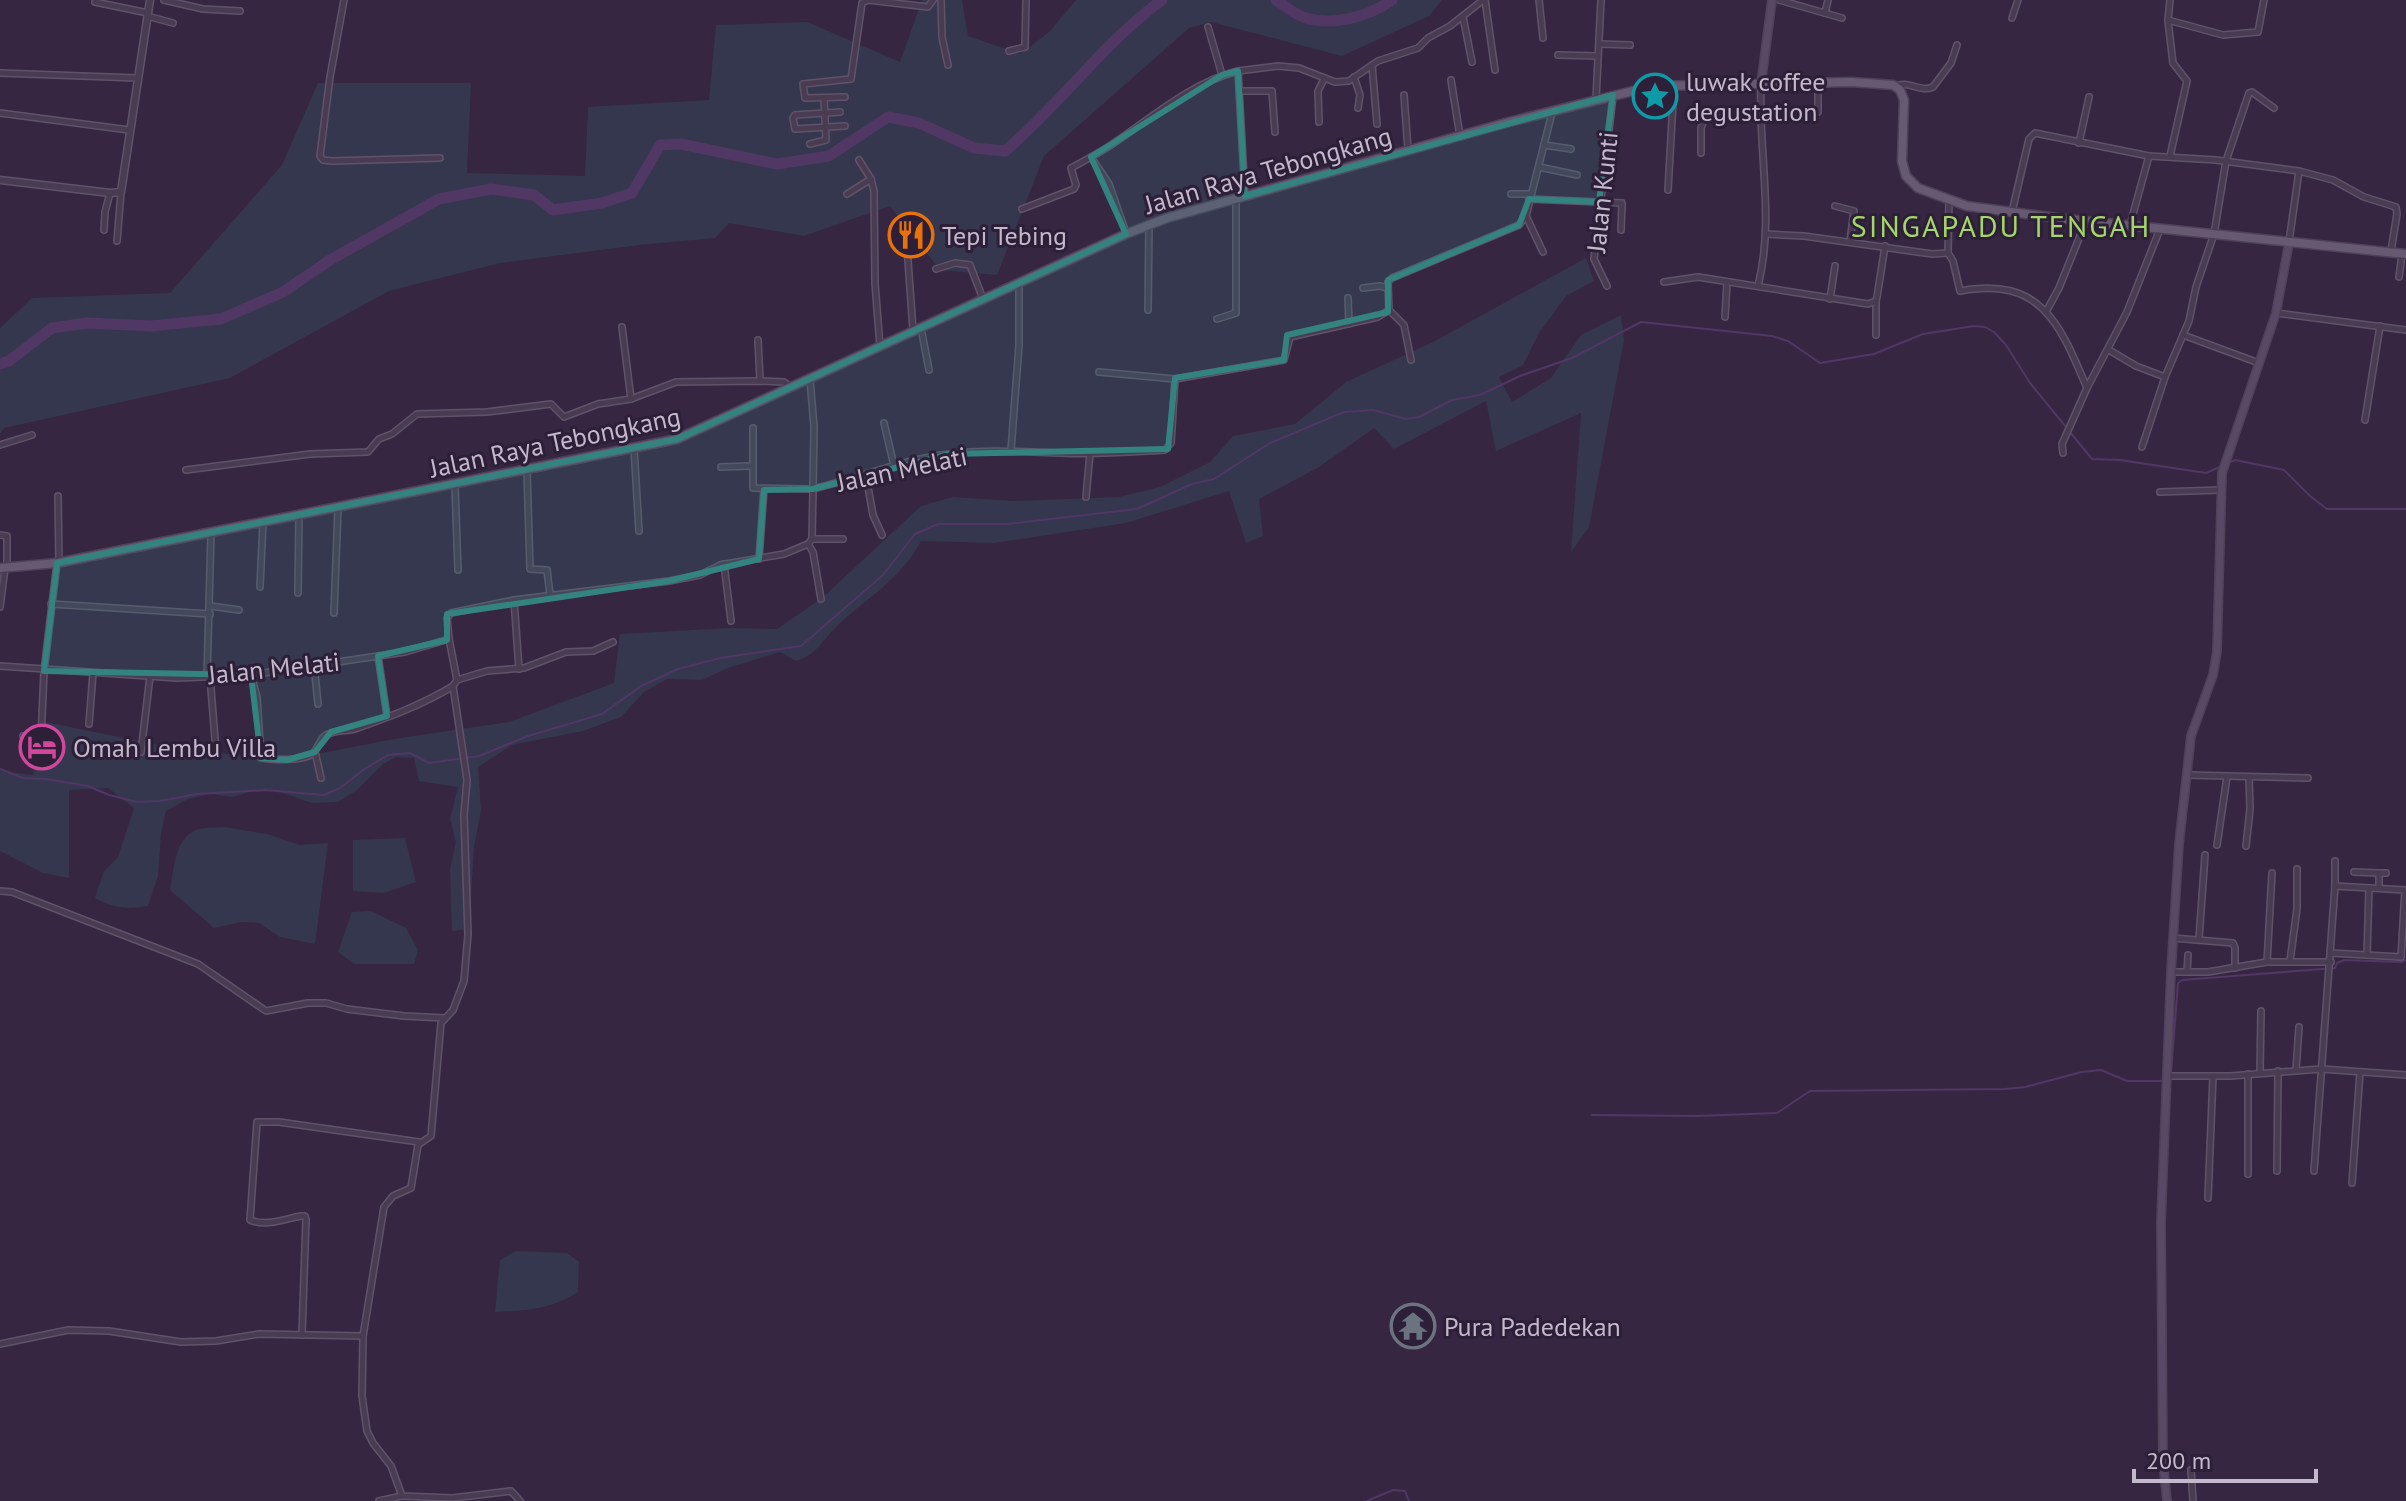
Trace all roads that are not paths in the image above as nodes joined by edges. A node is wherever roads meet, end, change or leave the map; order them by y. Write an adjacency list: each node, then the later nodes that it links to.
1 (150, 0): 19 (street)
2 (164, 0): 17 (street)
3 (344, 0): 79 (street)
4 (933, 0): 53 (street)
5 (941, 0): 34 (street)
6 (1026, 0): 30 (street)
7 (1484, 0): 20 (street); 36 (street)
8 (1539, 0): 26 (street)
9 (1601, 0): 27 (street)
10 (1772, 0): 46 (main road)
11 (1779, 0): 18 (street)
12 (1828, 0): 18 (street)
13 (2018, 0): 22 (street)
14 (2170, 0): 23 (street)
15 (2264, 0): 23 (street)
16 (95, 2): 19 (street)
17 (240, 11)
18 (1825, 13): 21 (street)
19 (148, 15): 24 (street); 41 (street)
20 (1463, 17): 33 (street); 35 (street)
21 (1842, 18)
22 (2012, 18)
23 (2168, 20): 77 (street)
24 (173, 23)
25 (1208, 27): 39 (street)
26 (1543, 38)
27 (1600, 44): 28 (street); 32 (street)
28 (1630, 45)
29 (1957, 45): 47 (street)
30 (1009, 51)
31 (1558, 55): 32 (street)
32 (1598, 56): 54 (street)
33 (1472, 62)
34 (948, 65)
35 (1372, 65): 40 (street); 64 (street)
36 (1495, 70)
37 (1238, 71): 39 (street); 42 (street); 48 (street)
38 (0, 73): 41 (street)
39 (1222, 75): 78 (street)
40 (1354, 77): 42 (street); 55 (street)
41 (137, 78): 67 (street)
42 (1324, 79): 63 (street)
43 (1451, 80): 69 (street)
44 (1818, 83): 46 (main road, Jalan Raya Tebongkang); 47 (main road, Jalan Raya Tebongkang); 60 (street)
45 (1674, 84): 46 (main road, Jalan Raya Tebongkang); 50 (main road, Jalan Raya Tebongkang); 87 (street)
46 (1761, 84): 62 (street)
47 (1896, 86): 94 (main road)
48 (1240, 91): 68 (street); 92 (street)
49 (1404, 95): 74 (street)
50 (1613, 95): 54 (main road, Jalan Raya Tebongkang); 95 (street, Jalan Kunti)
51 (845, 97): 53 (street)
52 (2089, 97): 70 (street)
53 (824, 98): 58 (street)
54 (1596, 99): 57 (main road, Jalan Raya Tebongkang)
55 (1358, 108)
56 (2274, 108): 81 (street)
57 (1552, 111): 69 (main road, Jalan Raya Tebongkang); 72 (street)
58 (824, 112): 59 (street); 66 (street); 66 (street)
59 (840, 112)
60 (1818, 112)
61 (0, 113): 67 (street)
62 (1760, 116): 75 (street); 108 (street)
63 (1319, 122)
64 (1377, 124)
65 (845, 126): 66 (street)
66 (825, 127): 71 (street)
67 (129, 130): 88 (street)
68 (1275, 132)
69 (1460, 136): 74 (main road, Jalan Raya Tebongkang)
70 (2079, 143): 76 (street); 98 (street)
71 (810, 144)
72 (1544, 145): 73 (street); 82 (street)
73 (1571, 149)
74 (1408, 150): 92 (main road, Jalan Raya Tebongkang)
75 (1701, 153)
76 (2149, 156): 77 (street); 103 (street)
77 (2170, 156): 81 (street)
78 (1091, 157): 97 (street); 107 (street)
79 (440, 158)
80 (859, 160): 85 (street)
81 (2226, 161): 83 (street); 109 (street)
82 (1539, 167): 84 (street); 93 (street)
83 (2299, 171): 112 (street); 115 (street)
84 (1577, 175)
85 (871, 179): 90 (street); 146 (street)
86 (0, 180): 89 (street)
87 (1668, 190)
88 (121, 192): 89 (street); 110 (street)
89 (110, 193): 105 (street)
90 (847, 194)
91 (1511, 194): 93 (street)
92 (1240, 197): 102 (main road, Jalan Raya Tebongkang); 137 (street)
93 (1530, 197): 95 (street); 100 (street)
94 (1949, 200): 98 (main road); 116 (street)
95 (1599, 202): 106 (street); 124 (street, Jalan Kunti)
96 (1835, 206): 111 (street)
97 (1022, 209)
98 (2012, 212): 101 (main road)
99 (905, 219): 141 (street)
100 (1524, 219): 114 (street); 127 (street)
101 (2086, 221): 103 (main road); 134 (street)
102 (1149, 225): 107 (main road, Jalan Raya Tebongkang); 132 (street)
103 (2130, 225): 104 (main road)
104 (2160, 229): 109 (main road); 147 (street)
105 (104, 230)
106 (1621, 230)
107 (1126, 234): 123 (main road, Jalan Raya Tebongkang)
108 (1766, 234): 111 (street); 125 (street)
109 (2214, 234): 112 (main road); 144 (street)
110 (117, 241)
111 (1850, 241): 113 (street)
112 (2289, 243): 115 (main road); 135 (main road)
113 (1885, 246): 116 (street); 131 (street)
114 (1543, 252)
115 (2391, 252): 117 (main road)
116 (1948, 253): 134 (street)
117 (2404, 254): 120 (street)
118 (1835, 266): 130 (street)
119 (936, 269): 129 (street)
120 (2399, 277)
121 (1664, 282): 122 (street)
122 (1727, 282): 125 (street); 136 (street)
123 (1019, 283): 129 (main road, Jalan Raya Tebongkang); 166 (street)
124 (1607, 286)
125 (1758, 286): 130 (street)
126 (1363, 288): 127 (street)
127 (1388, 289): 133 (street)
128 (1348, 298): 138 (street)
129 (983, 299): 141 (main road, Jalan Raya Tebongkang)
130 (1830, 299): 131 (street)
131 (1876, 301): 143 (street)
132 (1148, 310)
133 (1389, 310): 138 (street); 148 (street)
134 (2047, 310): 157 (street)
135 (2276, 313): 139 (street); 149 (main road)
136 (1725, 317)
137 (1217, 319)
138 (1349, 324): 154 (street)
139 (2380, 326): 142 (street); 159 (street)
140 (622, 327): 158 (street)
141 (917, 330): 146 (main road, Jalan Raya Tebongkang); 150 (street)
142 (2406, 330)
143 (1876, 335)
144 (2183, 335): 149 (street); 152 (street)
145 (758, 340): 155 (street)
146 (880, 347): 153 (main road, Jalan Raya Tebongkang)
147 (2109, 350): 152 (street); 157 (street)
148 (1411, 360)
149 (2260, 364): 178 (main road)
150 (929, 370)
151 (1099, 372): 154 (street)
152 (2165, 377): 164 (street)
153 (810, 379): 156 (main road, Jalan Raya Tebongkang); 177 (street)
154 (1175, 379): 167 (street, Jalan Melati)
155 (760, 381): 156 (street); 158 (street)
156 (792, 388): 165 (main road, Jalan Raya Tebongkang)
157 (2087, 388): 168 (street)
158 (631, 399): 172 (street)
159 (2365, 420)
160 (884, 423): 170 (street)
161 (753, 428): 169 (street)
162 (32, 435): 163 (street)
163 (0, 445)
164 (2142, 447)
165 (634, 448): 173 (main road, Jalan Raya Tebongkang); 185 (street)
166 (1011, 450): 167 (street, Jalan Melati); 170 (street, Jalan Melati)
167 (1090, 453): 181 (street)
168 (2063, 453)
169 (751, 466): 171 (street); 176 (street)
170 (894, 466): 174 (street, Jalan Melati)
171 (721, 467)
172 (186, 470)
173 (527, 471): 175 (main road, Jalan Raya Tebongkang); 198 (street)
174 (866, 476): 177 (street, Jalan Melati); 188 (street)
175 (455, 486): 182 (main road, Jalan Raya Tebongkang); 195 (street)
176 (764, 489): 177 (street); 191 (street)
177 (813, 489): 190 (street, Jalan Melati)
178 (2220, 490): 179 (street); 230 (main road)
179 (2160, 492)
180 (58, 496): 192 (street)
181 (1086, 497)
182 (338, 508): 183 (main road, Jalan Raya Tebongkang); 205 (street)
183 (299, 515): 184 (main road, Jalan Raya Tebongkang); 197 (street)
184 (263, 523): 186 (main road, Jalan Raya Tebongkang); 196 (street)
185 (639, 531)
186 (211, 534): 192 (main road, Jalan Raya Tebongkang); 202 (street)
187 (0, 535): 194 (street)
188 (882, 535)
189 (843, 539): 190 (street)
190 (810, 542): 191 (street); 199 (street, Jalan Melati)
191 (759, 559): 193 (street)
192 (58, 563): 194 (main road, Jalan Raya Tebongkang); 201 (street)
193 (724, 564): 198 (street); 207 (street)
194 (4, 568): 203 (street)
195 (458, 570)
196 (260, 587)
197 (298, 593)
198 (550, 595): 200 (street)
199 (821, 599)
200 (514, 600): 208 (street); 213 (street)
201 (51, 604): 206 (street); 214 (street)
202 (211, 606): 204 (street); 206 (street)
203 (0, 607)
204 (239, 610)
205 (334, 613)
206 (210, 614): 218 (street)
207 (731, 621)
208 (449, 639): 210 (street, Jalan Melati); 219 (street)
209 (613, 642): 213 (street)
210 (378, 656): 211 (street, Jalan Melati); 222 (street)
211 (314, 664): 216 (street, Jalan Melati); 221 (street)
212 (0, 666): 214 (street, Jalan Melati)
213 (519, 669): 219 (street)
214 (44, 671): 215 (street, Jalan Melati); 225 (street)
215 (93, 673): 217 (street, Jalan Melati); 223 (street)
216 (251, 675): 218 (street, Jalan Melati); 229 (street)
217 (150, 676): 218 (street, Jalan Melati); 228 (street)
218 (208, 677): 227 (street)
219 (457, 680): 220 (street)
220 (453, 686): 222 (street); 258 (street)
221 (318, 704)
222 (387, 716): 229 (street)
223 (89, 724)
224 (23, 736): 225 (street)
225 (41, 739): 226 (street)
226 (61, 751)
227 (216, 751)
228 (141, 752)
229 (315, 752): 232 (street)
230 (2187, 775): 231 (street); 246 (main road)
231 (2227, 777): 233 (street); 235 (street)
232 (321, 778)
233 (2249, 778): 234 (street); 236 (street)
234 (2308, 778)
235 (2217, 845)
236 (2246, 846)
237 (2205, 855): 247 (street)
238 (2335, 861): 242 (street)
239 (2297, 869): 251 (street)
240 (2354, 872): 244 (street)
241 (2272, 873): 252 (street)
242 (2335, 886): 243 (street); 248 (street)
243 (2369, 888): 244 (street); 250 (street)
244 (2379, 888): 250 (street)
245 (0, 891): 258 (street)
246 (2173, 938): 247 (street); 255 (main road)
247 (2199, 939): 254 (street)
248 (2331, 953): 250 (street); 253 (street)
249 (2188, 955): 256 (street)
250 (2367, 955)
251 (2290, 961): 252 (street); 253 (street)
252 (2267, 962): 254 (street)
253 (2331, 962): 260 (street)
254 (2235, 968): 256 (street)
255 (2171, 972): 256 (street); 267 (main road)
256 (2187, 972)
257 (2261, 1011): 264 (street)
258 (446, 1018): 269 (street)
259 (2299, 1027): 261 (street)
260 (2321, 1069): 261 (street); 263 (street); 271 (street)
261 (2296, 1070): 262 (street)
262 (2278, 1071): 264 (street); 270 (street)
263 (2360, 1072): 266 (street); 273 (street)
264 (2260, 1073): 265 (street)
265 (2248, 1074): 268 (street); 272 (street)
266 (2406, 1075)
267 (2166, 1076): 268 (street); 282 (main road)
268 (2213, 1076): 274 (street)
269 (419, 1142): 275 (street); 276 (street)
270 (2277, 1171)
271 (2314, 1171)
272 (2248, 1174)
273 (2352, 1183)
274 (2208, 1198)
275 (302, 1335): 276 (street); 277 (street)
276 (363, 1336): 279 (street)
277 (0, 1344)
278 (2191, 1470): 283 (street)
279 (402, 1496): 280 (street); 281 (street)
280 (379, 1501)
281 (520, 1501)
282 (2167, 1501)
283 (2193, 1501)

